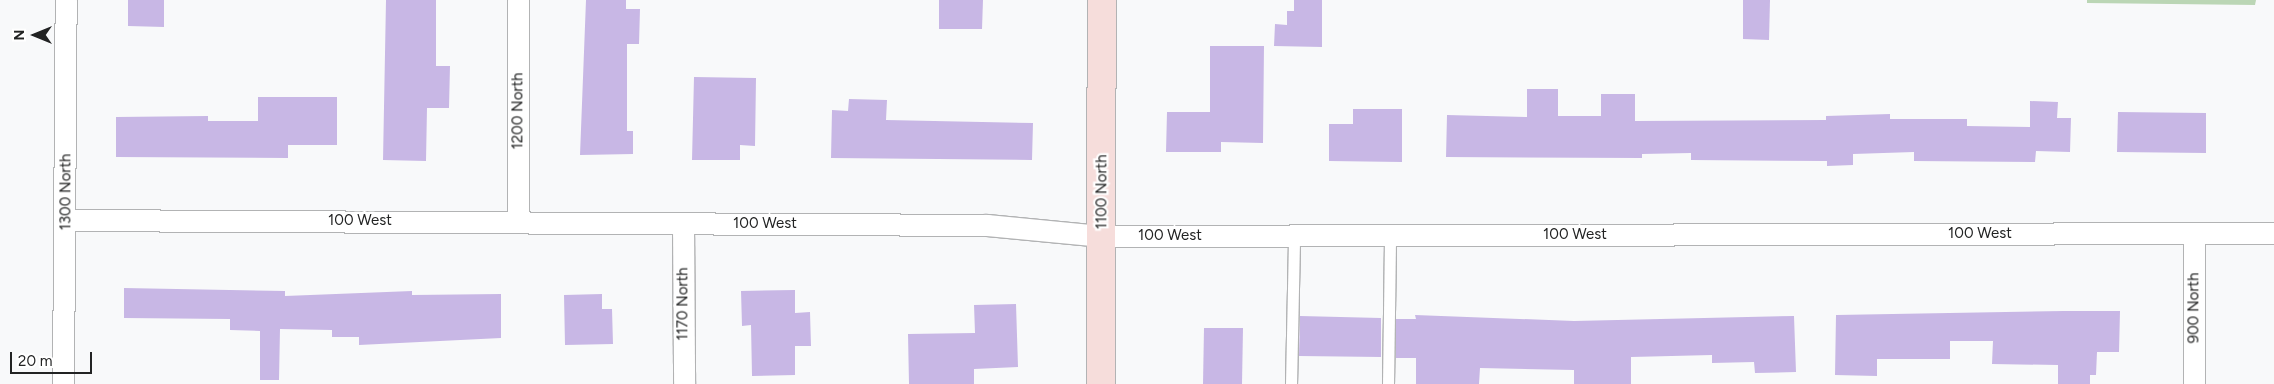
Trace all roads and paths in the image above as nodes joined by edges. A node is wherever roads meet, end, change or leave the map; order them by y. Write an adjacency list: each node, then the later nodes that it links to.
1 (66, 0): 4 (street, 1300 North)
2 (518, 0): 5 (street, 1200 North)
3 (1102, 0): 10 (main road, 1100 North)
4 (66, 220): 5 (street, 100 West); 12 (street, 1300 North)
5 (518, 222): 6 (street, 100 West)
6 (683, 223): 10 (street, 100 West); 13 (street, 1170 North)
7 (2194, 233): 8 (street, 100 West); 9 (street, 100 West); 17 (street, 900 North)
8 (2274, 233)
9 (1390, 235): 11 (street, 100 West); 16 (lane)
10 (1102, 236): 11 (street, 100 West); 14 (main road, 1100 North)
11 (1294, 236): 15 (lane)
12 (63, 384)
13 (684, 384)
14 (1101, 384)
15 (1291, 384)
16 (1388, 384)
17 (2194, 384)

